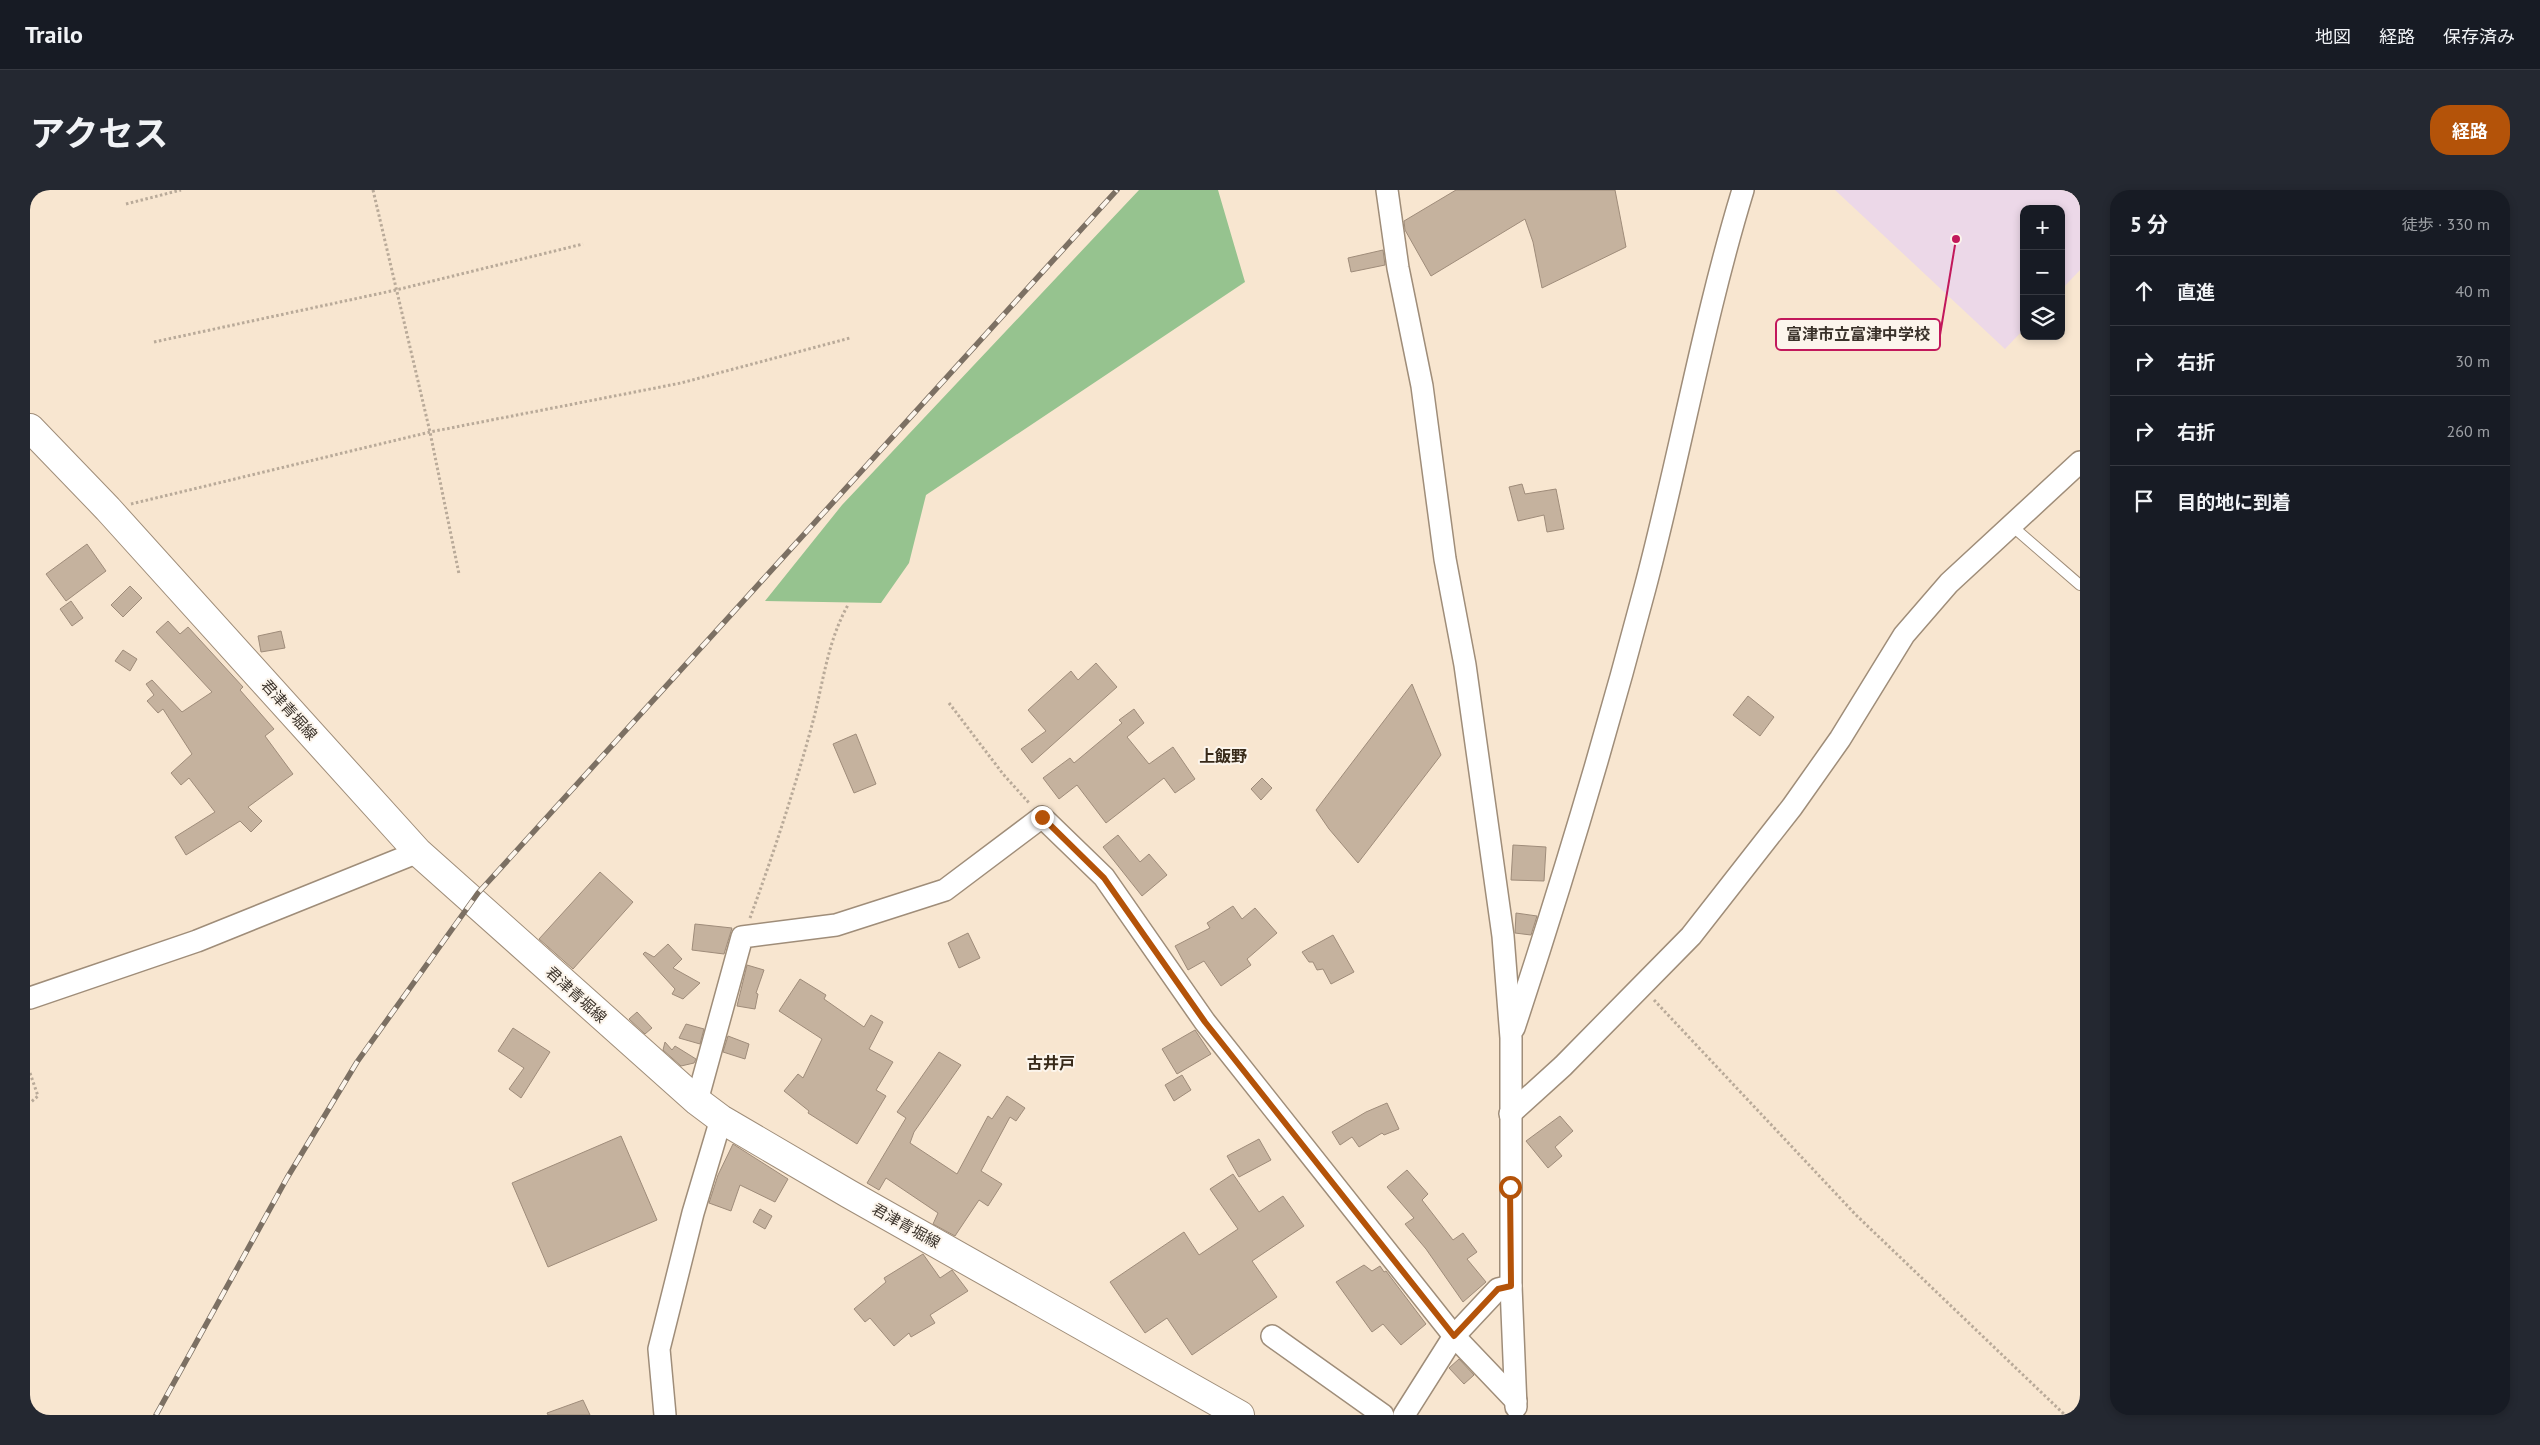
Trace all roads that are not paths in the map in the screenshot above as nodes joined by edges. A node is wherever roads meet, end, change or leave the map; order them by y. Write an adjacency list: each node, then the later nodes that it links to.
1 (1387, 190): 9 (street)
2 (1743, 190): 9 (street)
3 (30, 428): 7 (main road, 君津青堀線)
4 (2080, 462): 5 (street)
5 (2012, 526): 6 (lane); 11 (street)
6 (2080, 585)
7 (418, 852): 8 (street); 10 (main road, 君津青堀線)
8 (30, 998)
9 (1511, 1038): 11 (street)
10 (697, 1101): 12 (main road, 君津青堀線); 15 (street)
11 (1510, 1114): 13 (street)
12 (721, 1119): 17 (street); 18 (main road, 君津青堀線)
13 (1511, 1286): 15 (street); 16 (street)
14 (1272, 1336): 19 (street)
15 (1454, 1336): 16 (street); 20 (street)
16 (1516, 1408)
17 (664, 1415)
18 (1240, 1415)
19 (1383, 1415)
20 (1404, 1415)

